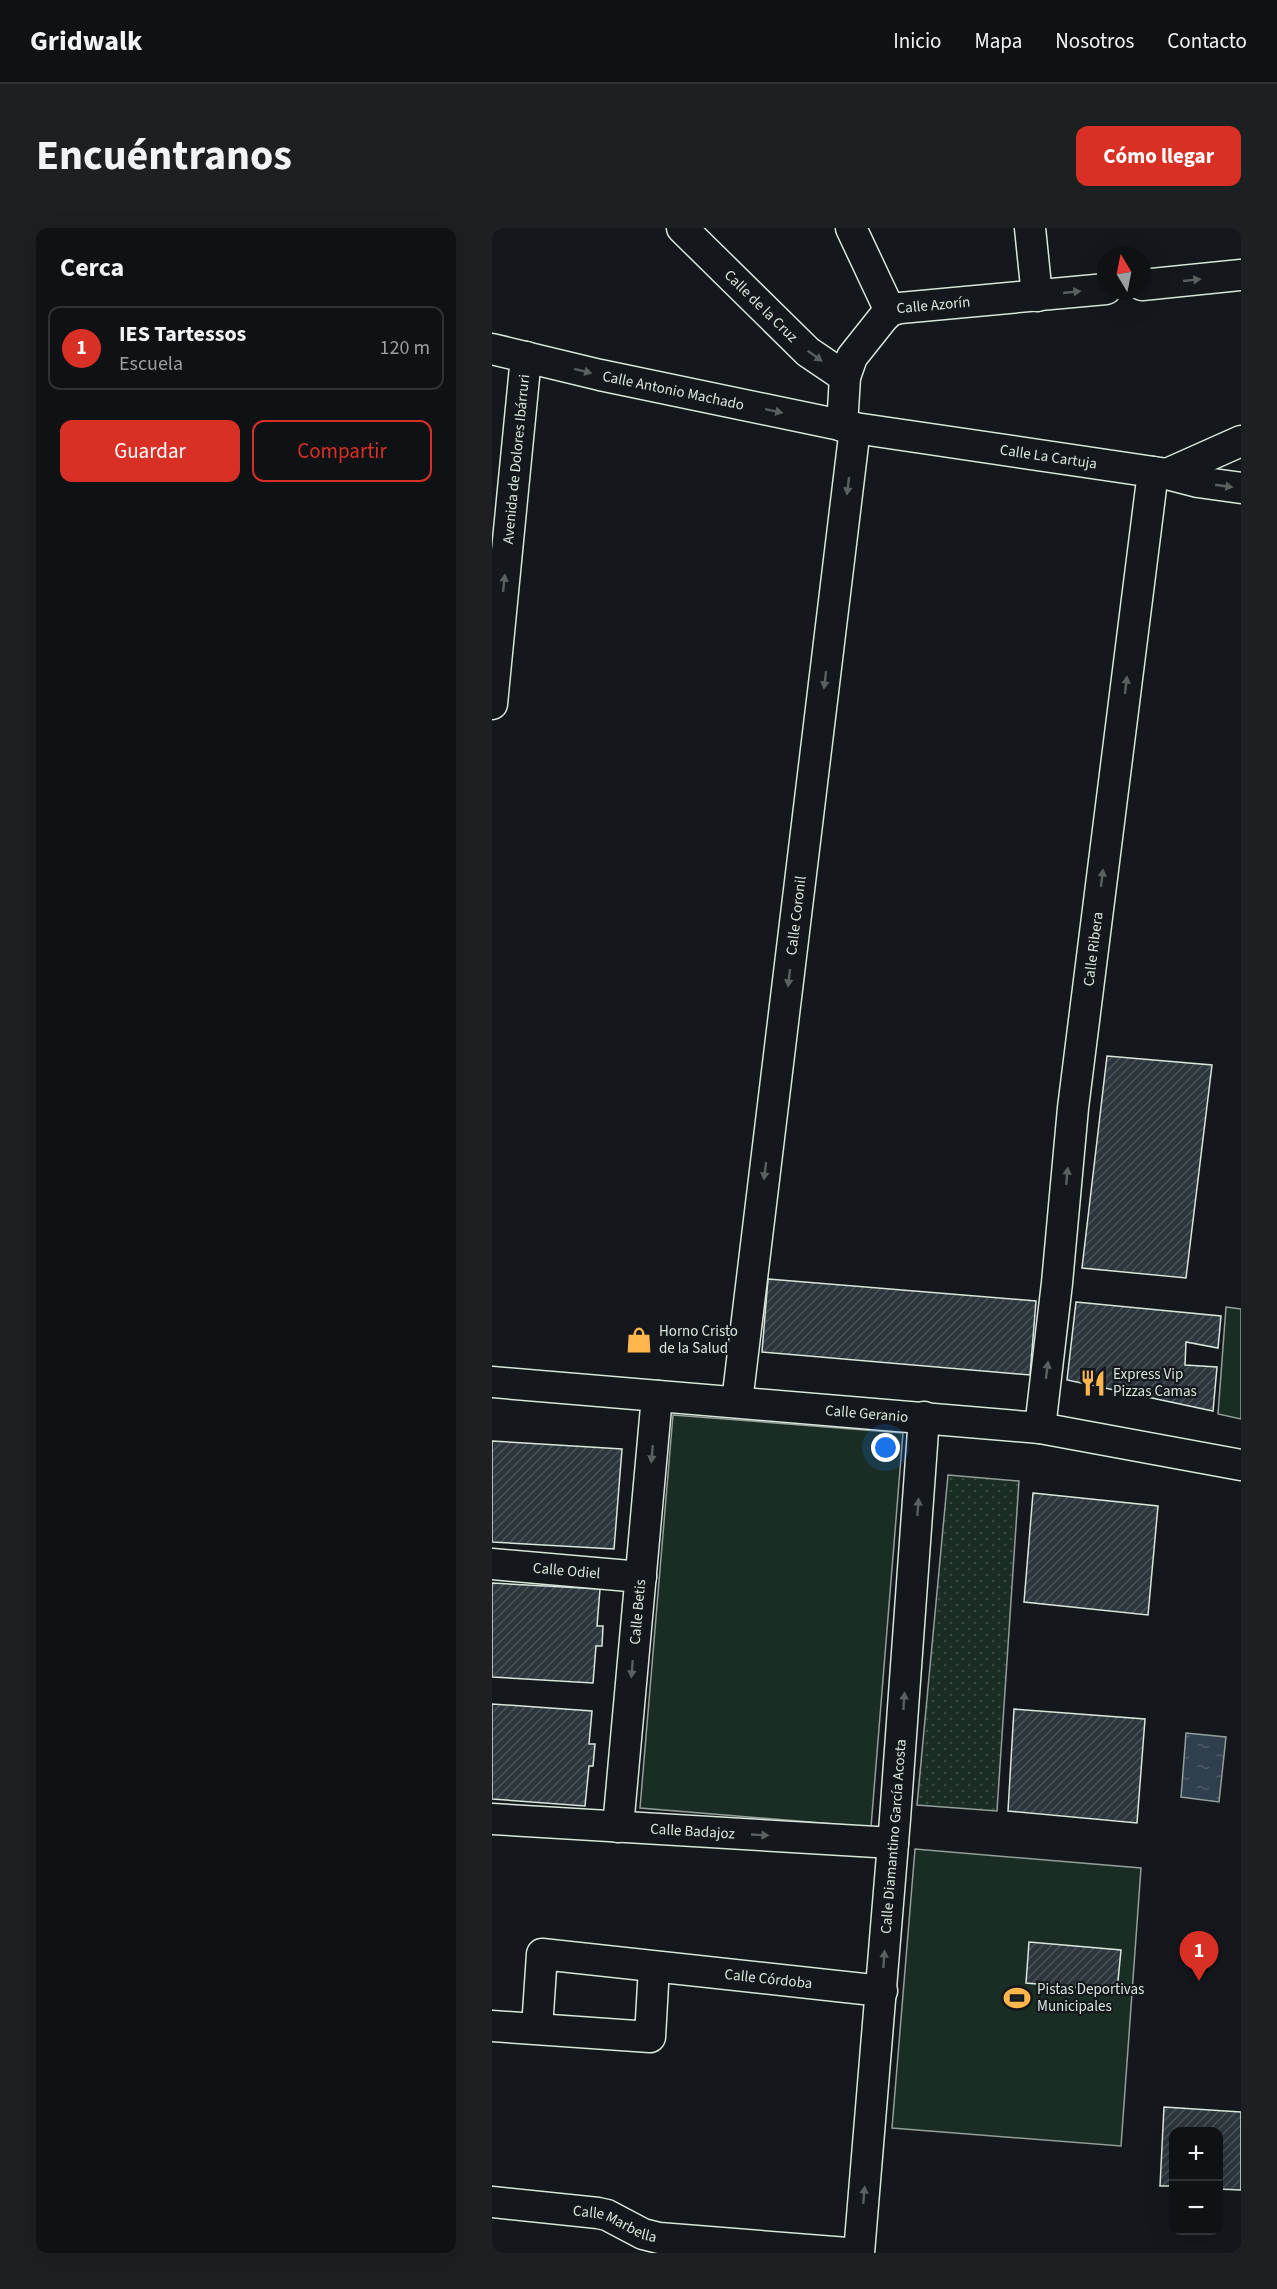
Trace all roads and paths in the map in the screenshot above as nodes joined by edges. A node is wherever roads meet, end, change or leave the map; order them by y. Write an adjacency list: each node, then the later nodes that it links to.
1 (682, 228): 11 (street, Calle de la Cruz, one-way to 11)
2 (851, 228): 8 (street)
3 (1030, 228): 7 (street)
4 (1241, 275): 5 (street, one-way to 4)
5 (1151, 284)
6 (1097, 290): 7 (street, Calle Azorín, one-way to 6)
7 (1038, 296): 8 (street, Calle Azorín)
8 (890, 311): 11 (street, Calle Azorín)
9 (492, 349): 10 (street, Calle Antonio Machado)
10 (526, 357): 12 (street, Calle Antonio Machado, one-way to 12); 16 (street, Avenida de Dolores Ibárruri, one-way to 10)
11 (845, 377): 12 (street, Calle Azorín)
12 (848, 427): 14 (street, Calle La Cartuja); 19 (street, Calle Coronil, one-way to 19)
13 (1241, 441): 14 (street)
14 (1160, 473): 15 (street, Calle La Cartuja, one-way to 15); 21 (street, Calle Ribera, one-way to 14)
15 (1241, 488)
16 (492, 704)
17 (492, 1382): 18 (street, Calle Geranio)
18 (657, 1396): 19 (street, Calle Geranio); 24 (street, Calle Betis, one-way to 24)
19 (737, 1402): 20 (street, Calle Geranio)
20 (924, 1417): 21 (street, Calle Geranio); 27 (street, Calle Diamantino García Acosta, one-way to 20)
21 (1040, 1428): 22 (street, Calle Geranio)
22 (1241, 1465)
23 (492, 1564): 24 (street, Calle Odiel)
24 (640, 1577): 26 (street, Calle Betis, one-way to 26)
25 (492, 1819): 26 (street, Calle Badajoz)
26 (618, 1827): 27 (street, Calle Badajoz, one-way to 27)
27 (892, 1843): 29 (street, Calle Diamantino García Acosta, one-way to 27)
28 (654, 1966): 29 (street, Calle Córdoba); 31 (street); 31 (street, Calle Córdoba)
29 (882, 1990): 34 (street, Calle Diamantino García Acosta, one-way to 29)
30 (492, 2026): 31 (street)
31 (537, 2028)
32 (492, 2202): 33 (street, Calle Marbella)
33 (847, 2253)
34 (859, 2253)

